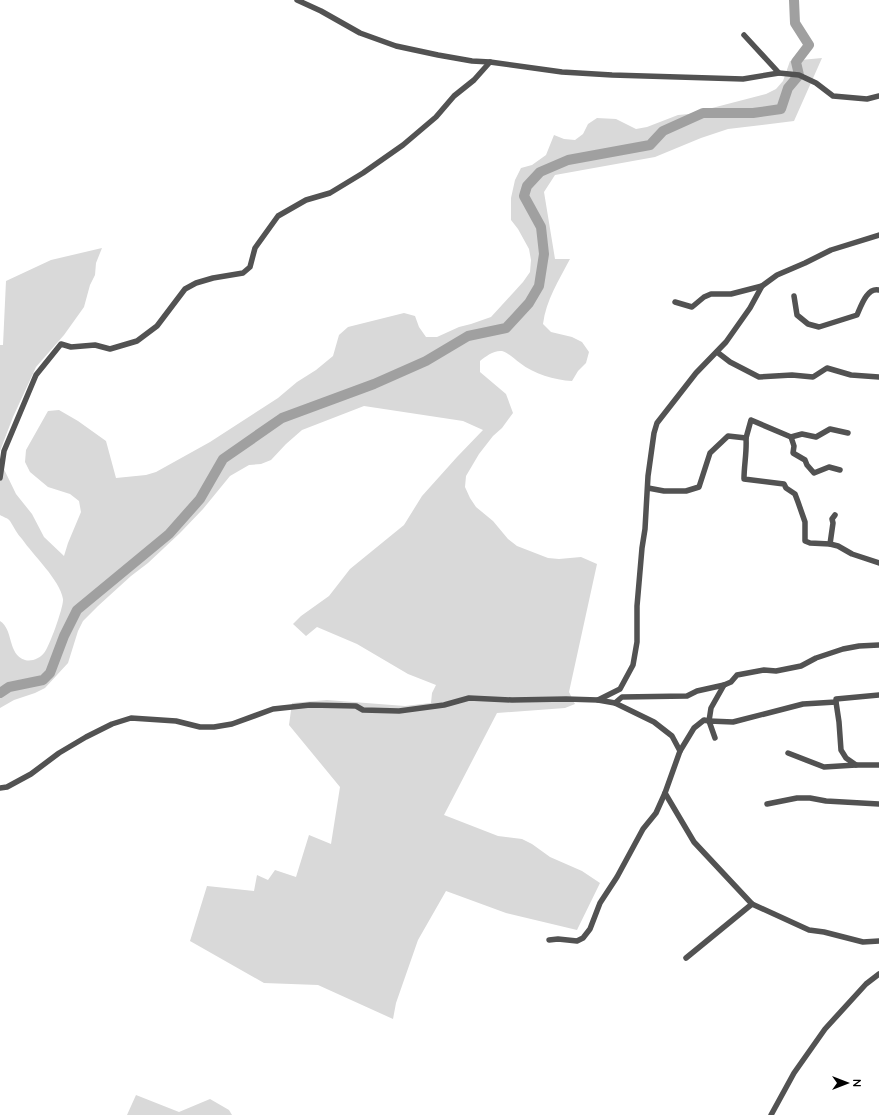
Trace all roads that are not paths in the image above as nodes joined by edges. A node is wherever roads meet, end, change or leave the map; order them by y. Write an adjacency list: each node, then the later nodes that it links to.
1 (297, 0): 3 (street)
2 (744, 35): 4 (street)
3 (490, 62): 4 (street); 17 (street)
4 (779, 73): 5 (street)
5 (879, 96)
6 (879, 235): 7 (street)
7 (762, 286): 10 (street); 11 (street)
8 (879, 290): 9 (street)
9 (794, 296)
10 (675, 302)
11 (717, 352): 12 (street); 18 (street)
12 (879, 377)
13 (848, 433): 14 (street)
14 (791, 437): 15 (street); 16 (street)
15 (746, 438): 18 (street); 20 (street)
16 (840, 470)
17 (0, 478)
18 (648, 488): 25 (street)
19 (835, 515): 20 (street)
20 (830, 544): 21 (street)
21 (879, 563)
22 (879, 645): 23 (street)
23 (724, 685): 27 (street); 28 (street)
24 (879, 695): 26 (street)
25 (598, 700): 27 (street); 34 (street)
26 (836, 702): 28 (street); 32 (street)
27 (615, 703): 30 (street)
28 (709, 721): 29 (street); 30 (street)
29 (715, 738)
30 (680, 751): 35 (street)
31 (788, 753): 32 (street)
32 (856, 765): 33 (street)
33 (879, 765)
34 (0, 788)
35 (665, 793): 38 (street); 39 (street)
36 (767, 804): 37 (street)
37 (879, 804)
38 (752, 904): 40 (street); 41 (street)
39 (549, 940)
40 (879, 941)
41 (686, 958)
42 (879, 974): 43 (street)
43 (771, 1115)

